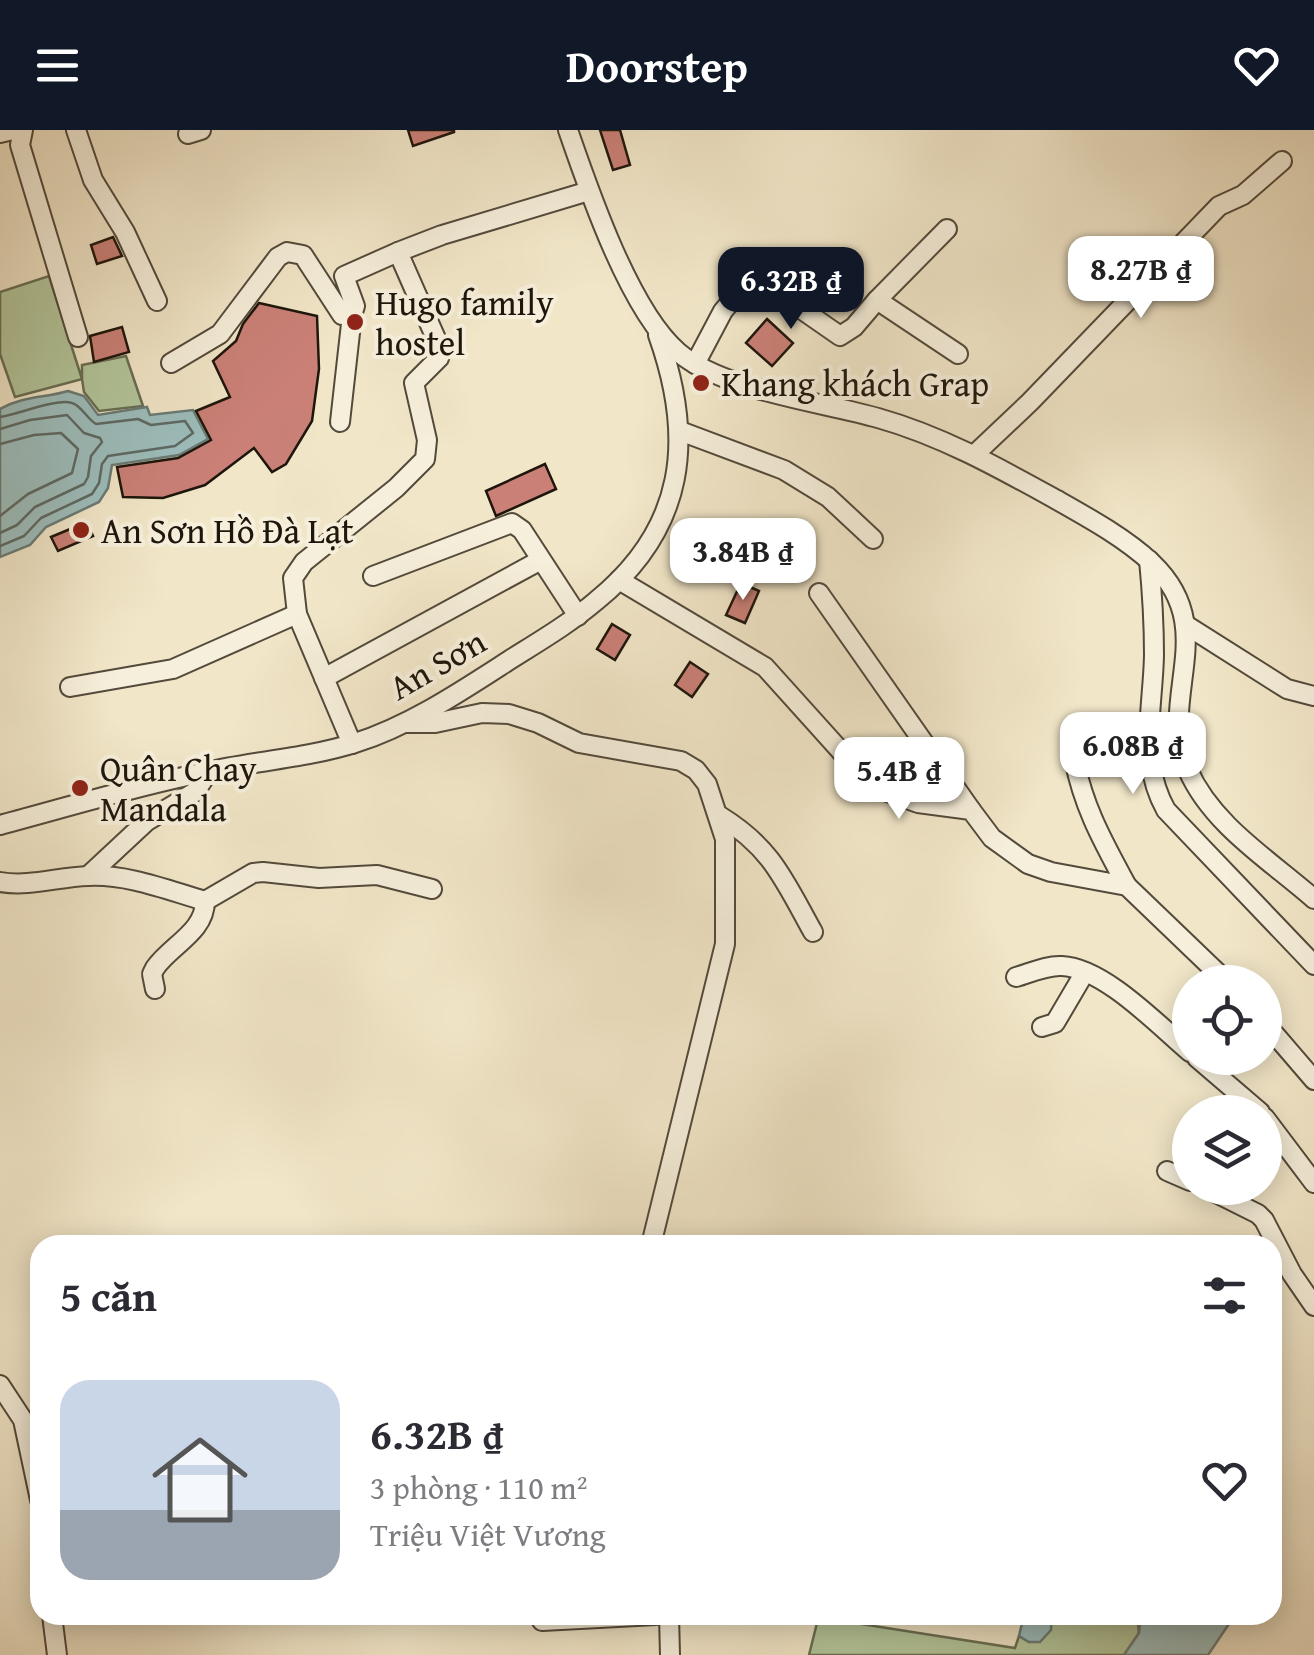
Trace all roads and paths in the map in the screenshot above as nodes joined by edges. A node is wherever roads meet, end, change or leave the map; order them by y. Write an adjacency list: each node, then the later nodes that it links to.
1 (12, 130): 5 (street)
2 (23, 130): 14 (street)
3 (76, 130): 10 (street)
4 (568, 130): 7 (street)
5 (0, 133)
6 (1282, 161): 20 (street)
7 (589, 192): 9 (street); 13 (street)
8 (947, 229): 11 (street)
9 (398, 252): 12 (street); 27 (street)
10 (157, 300)
11 (876, 300): 15 (street); 17 (street)
12 (352, 315): 16 (street); 18 (street)
13 (654, 325): 17 (street); 19 (street, An Sơn)
14 (78, 337)
15 (958, 354)
16 (171, 363)
17 (695, 364): 20 (street)
18 (340, 422)
19 (680, 431): 21 (street); 25 (street, An Sơn)
20 (974, 455): 22 (street)
21 (873, 539)
22 (1148, 560): 29 (street); 50 (street)
23 (540, 561): 24 (street); 28 (street); 30 (street)
24 (373, 576)
25 (619, 580): 28 (street, An Sơn); 39 (street)
26 (819, 593): 39 (street)
27 (297, 614): 30 (street); 31 (street)
28 (578, 616): 35 (street, An Sơn)
29 (1186, 625): 32 (street); 46 (street)
30 (324, 678): 36 (street)
31 (70, 687)
32 (1287, 688): 33 (street); 34 (street)
33 (1314, 696)
34 (1314, 706)
35 (406, 722): 36 (street, An Sơn); 40 (street)
36 (352, 744): 38 (street, An Sơn)
37 (1073, 752): 44 (street)
38 (209, 771): 41 (street, An Sơn); 42 (street)
39 (971, 810): 44 (street)
40 (720, 816): 48 (street); 65 (street)
41 (0, 826)
42 (88, 876): 43 (street); 47 (street)
43 (0, 882)
44 (1127, 886): 49 (street)
45 (432, 889): 47 (street)
46 (1314, 899)
47 (205, 901): 53 (street)
48 (812, 932)
49 (1210, 965)
50 (1314, 965)
51 (1085, 972): 52 (street); 54 (street); 55 (street)
52 (1016, 977)
53 (155, 989)
54 (1042, 1027)
55 (1172, 1037)
56 (1282, 1042): 58 (street)
57 (1216, 1075): 59 (street)
58 (1314, 1080)
59 (1240, 1095)
60 (1282, 1141): 63 (street)
61 (1167, 1171): 62 (street)
62 (1172, 1173)
63 (1314, 1183)
64 (1240, 1205): 66 (street)
65 (653, 1235)
66 (1272, 1235)
67 (1282, 1255): 68 (street)
68 (1314, 1306)
69 (0, 1385): 70 (street)
70 (30, 1453)
71 (53, 1625): 73 (street)
72 (669, 1625): 74 (street)
73 (57, 1655)
74 (670, 1655)

